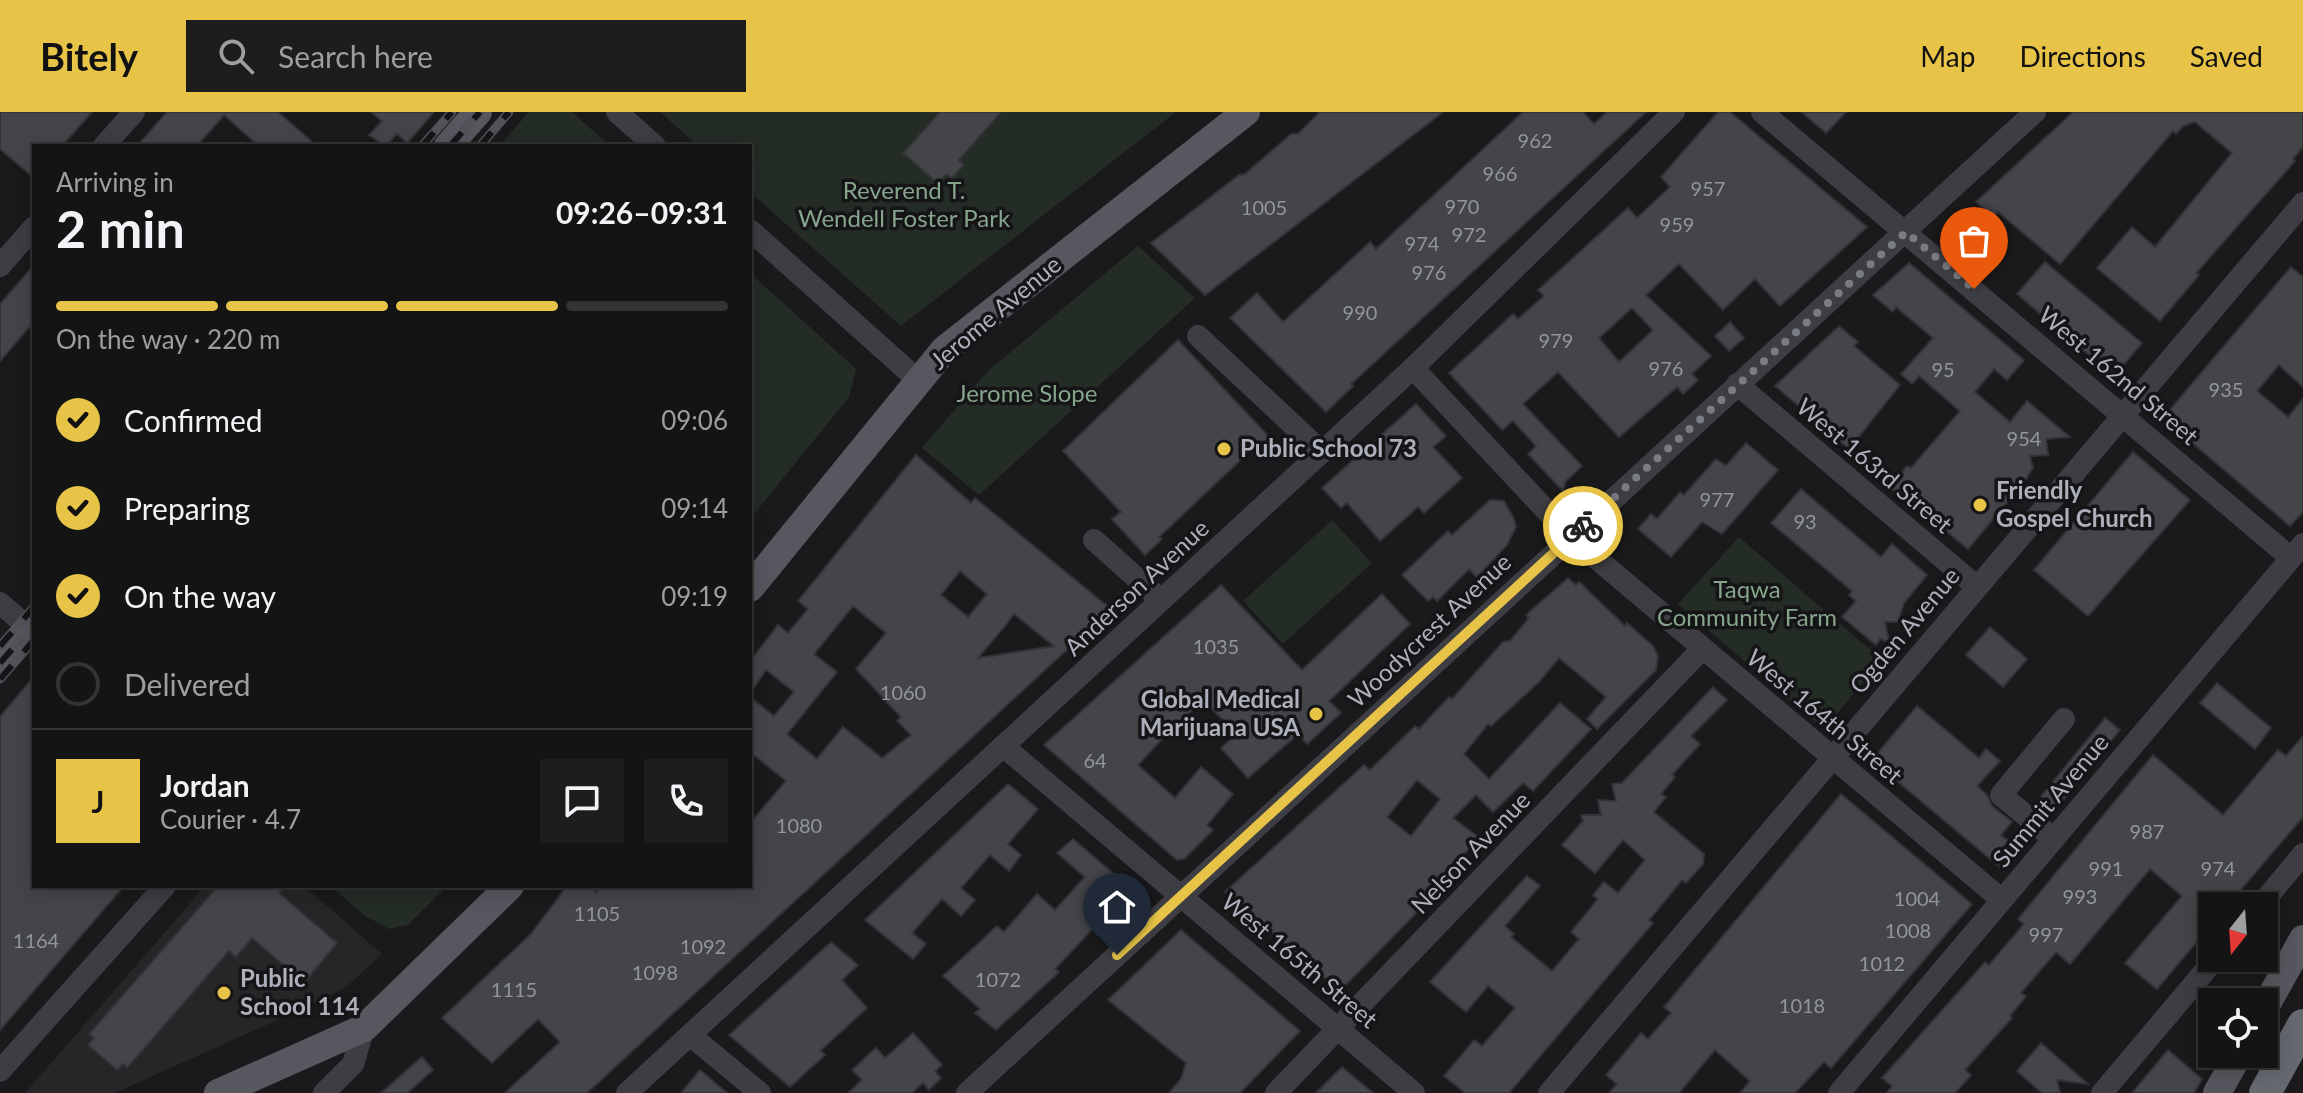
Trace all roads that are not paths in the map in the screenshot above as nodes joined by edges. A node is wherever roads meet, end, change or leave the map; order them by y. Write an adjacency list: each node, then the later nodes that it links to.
1 (134, 112): 8 (street)
2 (478, 112): 9 (main road)
3 (617, 112): 10 (street)
4 (1246, 112): 18 (main road, Jerome Avenue)
5 (1674, 112): 17 (street, Anderson Avenue)
6 (1762, 112): 14 (street, West 162nd Street)
7 (2035, 112): 14 (street, Woodycrest Avenue)
8 (106, 144)
9 (450, 144)
10 (653, 144)
11 (2303, 203): 20 (street, Ogden Avenue)
12 (32, 229): 15 (street)
13 (752, 232): 18 (street)
14 (1906, 232): 19 (street, Woodycrest Avenue); 20 (street, West 162nd Street)
15 (0, 266)
16 (1198, 336): 21 (street)
17 (1413, 368): 21 (street, Anderson Avenue); 22 (street, West 164th Street)
18 (918, 380): 25 (main road, Jerome Avenue)
19 (1737, 384): 22 (street, Woodycrest Avenue); 26 (street, West 163rd Street)
20 (2123, 415): 24 (street, West 162nd Street); 26 (street, Ogden Avenue)
21 (1322, 452): 27 (street, Anderson Avenue)
22 (1571, 537): 31 (street, West 164th Street); 41 (street, Woodycrest Avenue)
23 (1094, 540): 27 (street)
24 (2297, 551): 36 (street, Summit Avenue)
25 (752, 586)
26 (1977, 587): 35 (street, Ogden Avenue)
27 (1161, 600): 34 (street, Anderson Avenue)
28 (0, 603): 29 (street)
29 (32, 627)
30 (32, 629): 32 (main road)
31 (1702, 649): 35 (street, West 164th Street); 48 (street, Nelson Avenue)
32 (0, 662)
33 (2064, 719): 36 (street)
34 (1003, 746): 41 (street, West 165th Street); 49 (street, Anderson Avenue)
35 (1833, 757): 42 (street, West 164th Street); 59 (street, Ogden Avenue)
36 (2054, 839): 42 (street, Summit Avenue)
37 (2303, 854): 40 (street)
38 (163, 888): 51 (street)
39 (508, 888): 47 (main road)
40 (2272, 892)
41 (1181, 896): 48 (street, West 165th Street); 56 (street, Woodycrest Avenue)
42 (2002, 900): 60 (street, Summit Avenue)
43 (2303, 939): 45 (main road)
44 (2204, 972): 61 (street)
45 (2276, 988)
46 (2303, 1025): 63 (highway)
47 (364, 1028): 52 (main road); 53 (street)
48 (1339, 1029): 57 (street, Nelson Avenue); 58 (street, West 165th Street)
49 (690, 1035): 54 (street, Anderson Avenue); 55 (street)
50 (2231, 1068): 62 (main road)
51 (0, 1071)
52 (218, 1093)
53 (324, 1093)
54 (627, 1093)
55 (760, 1093)
56 (967, 1093)
57 (1276, 1093)
58 (1414, 1093)
59 (1549, 1093)
60 (1839, 1093)
61 (2102, 1093)
62 (2217, 1093)
63 (2265, 1093)

